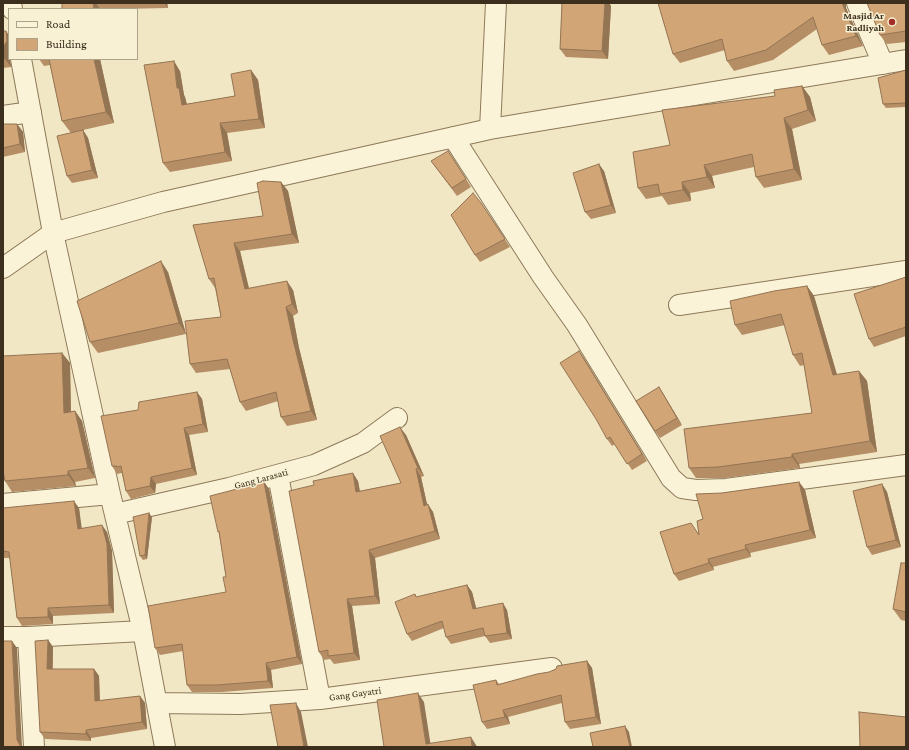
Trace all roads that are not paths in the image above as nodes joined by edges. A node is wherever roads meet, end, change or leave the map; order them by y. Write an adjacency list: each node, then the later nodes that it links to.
1 (496, 3): 8 (street)
2 (857, 3): 5 (street)
3 (21, 60): 6 (street)
4 (906, 60): 5 (street)
5 (883, 64): 8 (street)
6 (31, 112): 7 (street); 10 (street)
7 (3, 116)
8 (490, 130): 9 (street)
9 (453, 137): 10 (street); 15 (street)
10 (53, 233): 11 (street); 17 (street)
11 (3, 268)
12 (906, 271): 13 (street)
13 (679, 305)
14 (397, 418): 16 (street, Gang Larasati)
15 (906, 465)
16 (278, 475): 19 (street, Gang Larasati); 24 (street)
17 (110, 494): 18 (street); 19 (street)
18 (3, 504)
19 (115, 514): 20 (street)
20 (143, 631): 22 (street); 25 (street)
21 (3, 637): 22 (street)
22 (28, 637): 26 (street)
23 (552, 668): 24 (street, Gang Gayatri)
24 (320, 699): 25 (street, Gang Gayatri)
25 (157, 703): 27 (street)
26 (34, 747)
27 (165, 747)

